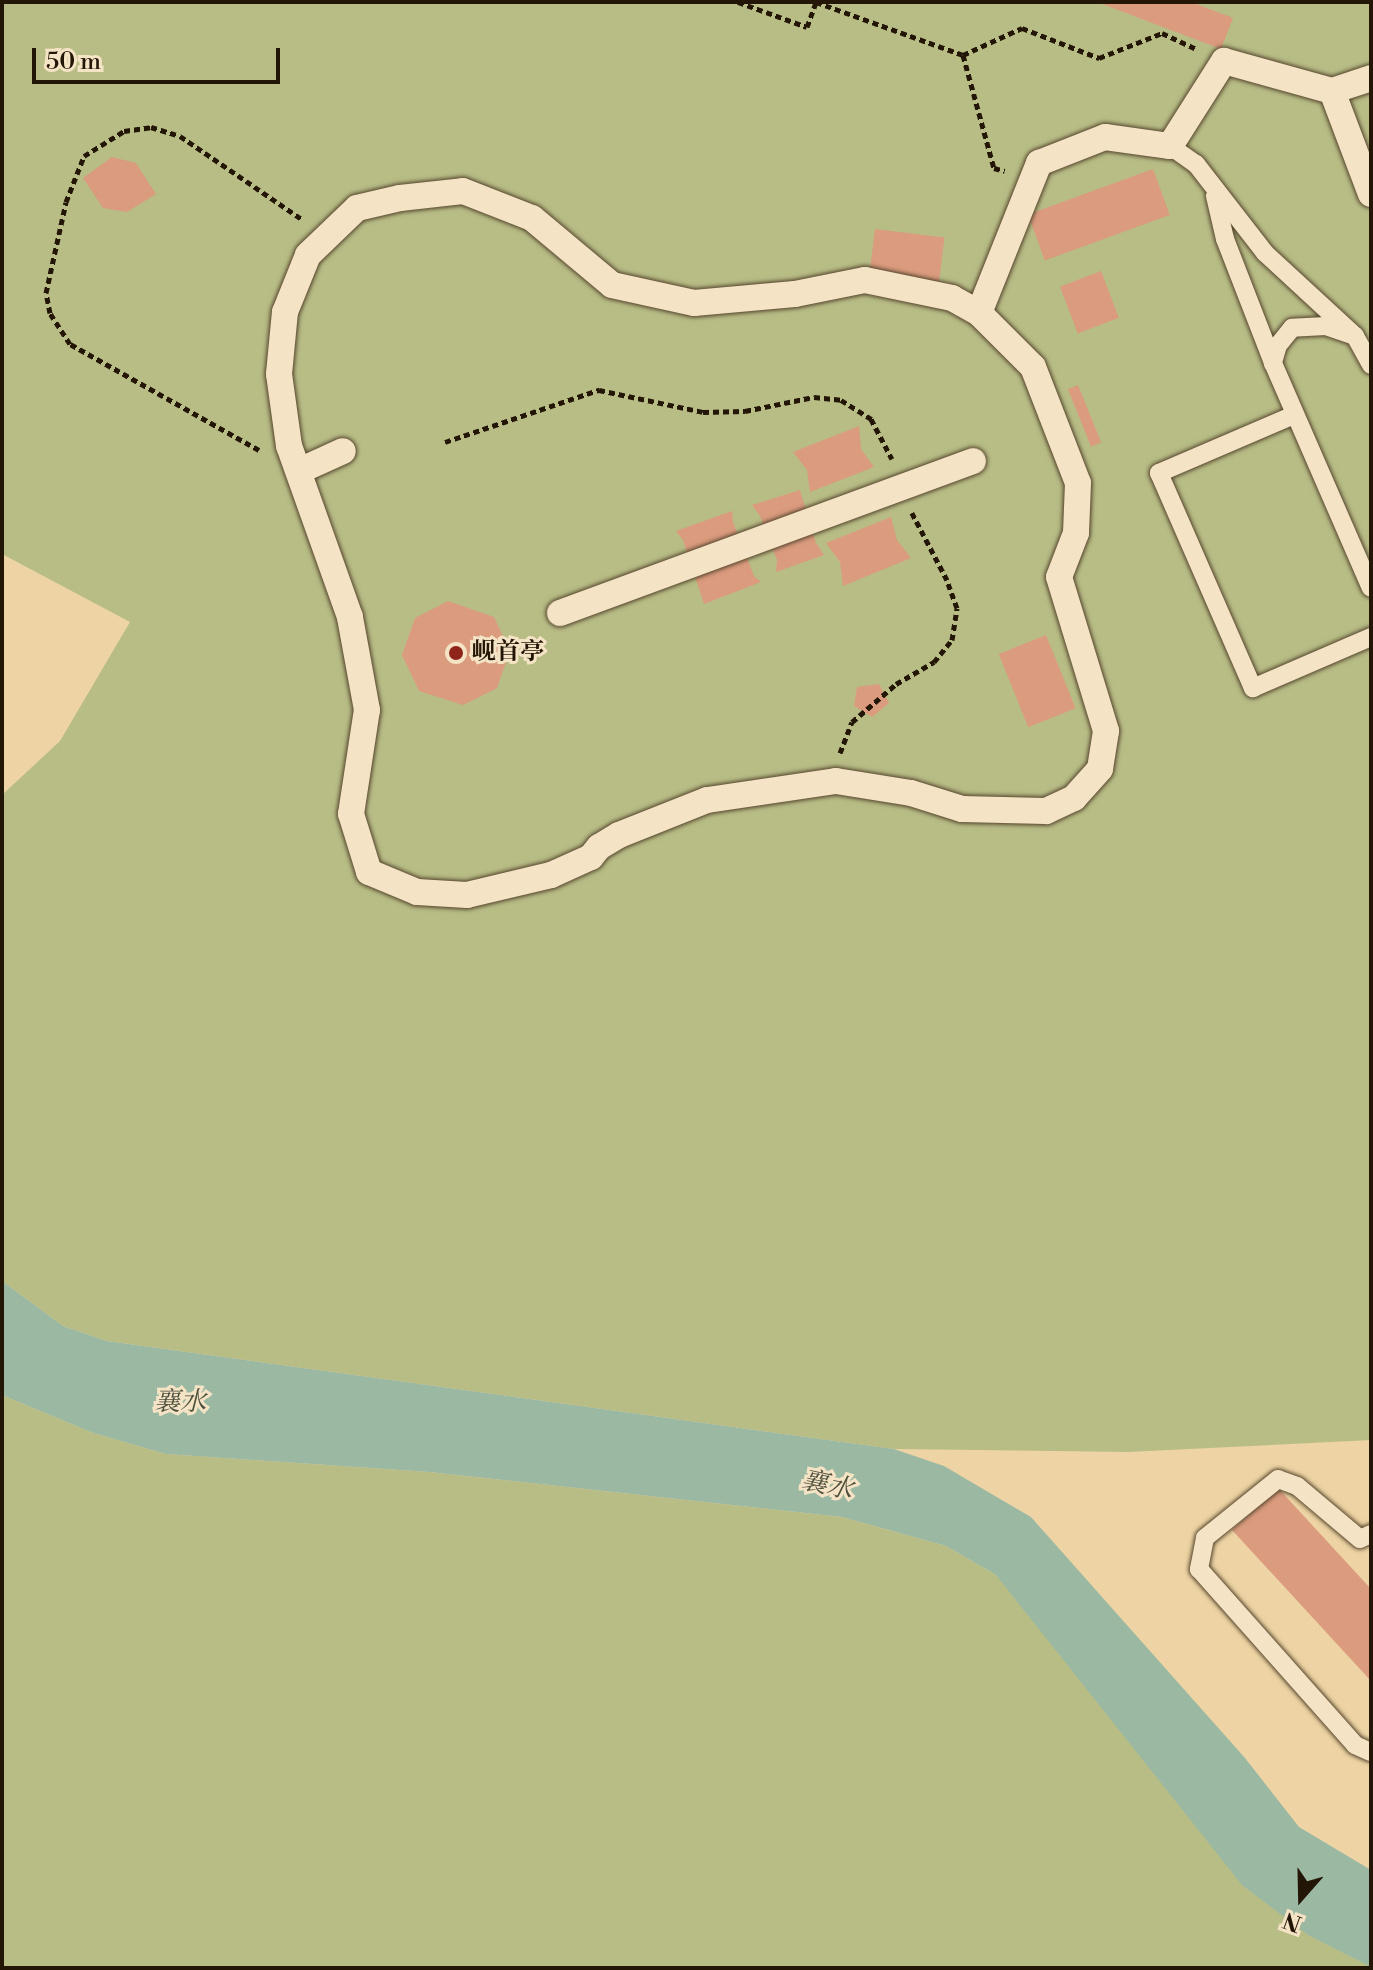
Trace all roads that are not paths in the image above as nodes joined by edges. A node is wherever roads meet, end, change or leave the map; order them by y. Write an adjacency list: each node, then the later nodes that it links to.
1 (1371, 78): 2 (street)
2 (1332, 91): 3 (street); 4 (street)
3 (1170, 146): 5 (lane); 6 (street)
4 (1369, 180)
5 (1212, 187): 7 (lane); 8 (lane)
6 (979, 313): 13 (street); 13 (street)
7 (1355, 336): 8 (lane); 9 (lane)
8 (1273, 363): 10 (lane)
9 (1371, 365)
10 (1294, 415): 14 (lane); 16 (lane)
11 (343, 451): 13 (street)
12 (973, 461): 15 (street)
13 (299, 471)
14 (1371, 588)
15 (560, 613)
16 (1371, 637)
17 (1371, 1534): 18 (lane)
18 (1371, 1752)

